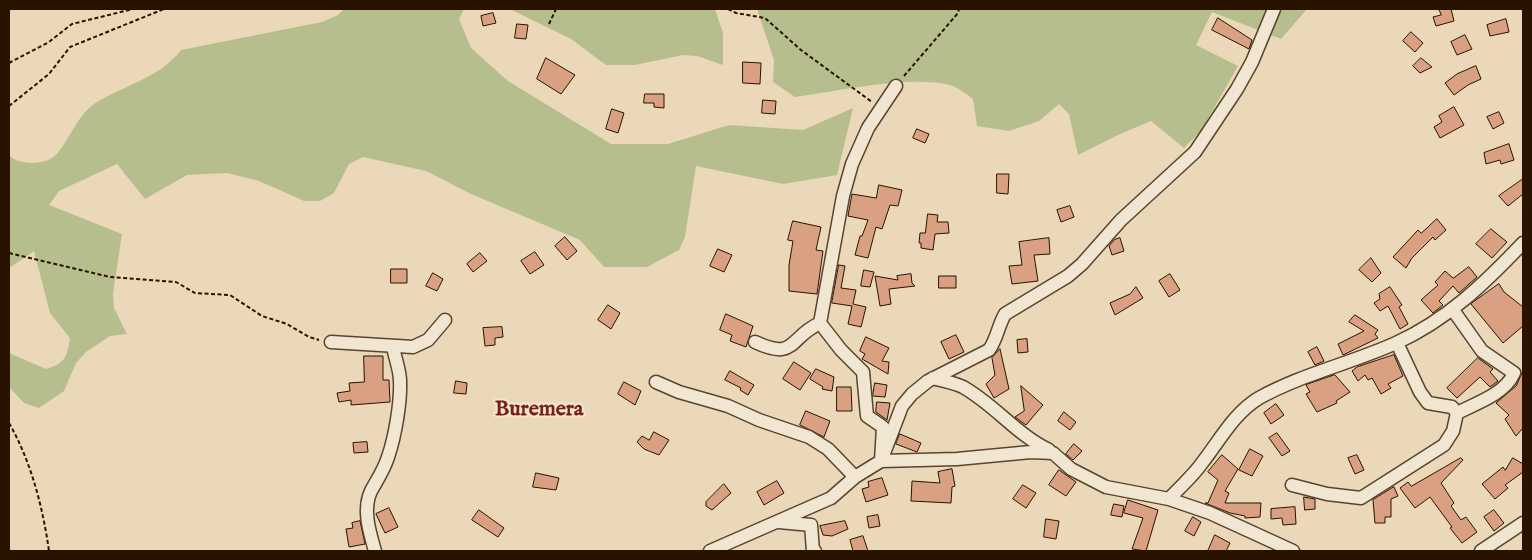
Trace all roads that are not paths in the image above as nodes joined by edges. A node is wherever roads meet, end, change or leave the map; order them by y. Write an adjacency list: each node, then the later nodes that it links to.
1 (1274, 9): 11 (street)
2 (896, 86): 6 (street)
3 (1523, 244): 4 (street)
4 (1453, 310): 9 (street); 13 (street)
5 (445, 320): 10 (street)
6 (820, 324): 8 (street); 15 (street)
7 (331, 342): 10 (street)
8 (755, 342)
9 (1397, 343): 13 (street); 18 (street)
10 (393, 347): 21 (street)
11 (933, 378): 14 (street); 15 (street)
12 (656, 382): 16 (street)
13 (1457, 413): 17 (street)
14 (1053, 453): 15 (street); 18 (street)
15 (880, 461): 16 (street)
16 (855, 477): 19 (street)
17 (1292, 485)
18 (1169, 499): 24 (street)
19 (779, 522): 22 (street); 23 (street)
20 (1523, 523): 25 (street)
21 (375, 551)
22 (710, 551)
23 (816, 551)
24 (1293, 551)
25 (1481, 551)

